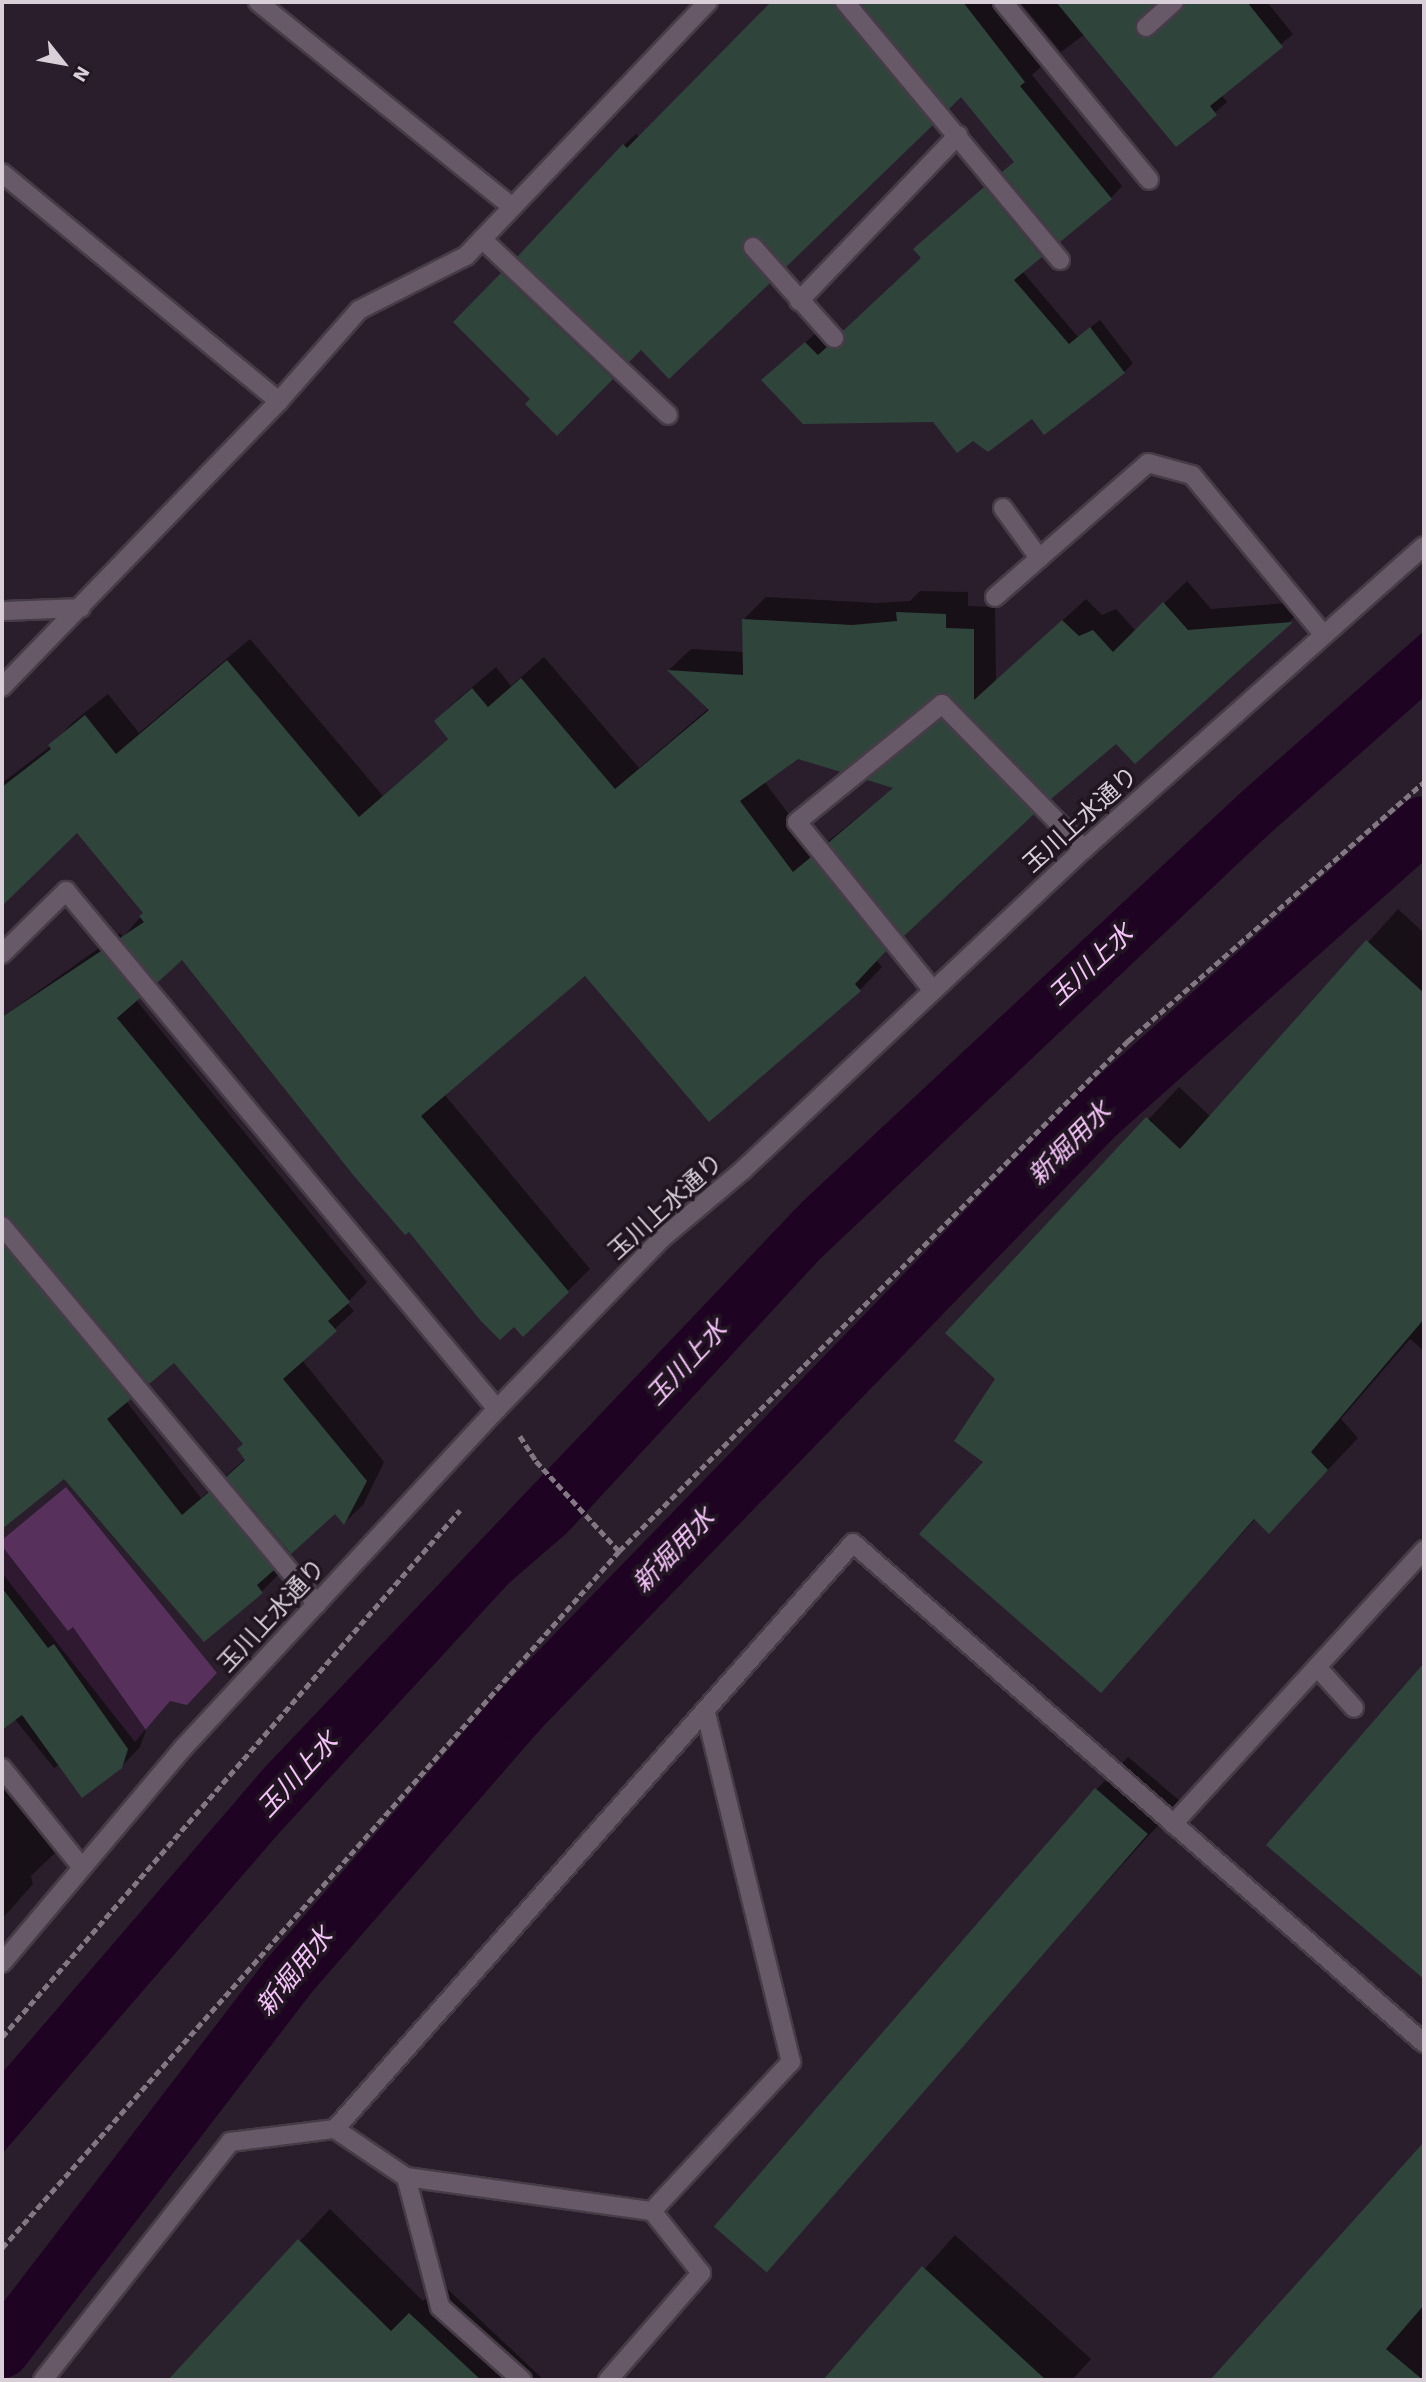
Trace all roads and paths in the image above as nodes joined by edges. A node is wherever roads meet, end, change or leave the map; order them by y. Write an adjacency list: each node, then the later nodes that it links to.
1 (258, 2): 10 (street)
2 (708, 2): 10 (street)
3 (845, 2): 7 (street)
4 (1003, 2): 9 (street)
5 (1174, 2): 6 (street)
6 (1146, 27)
7 (958, 135): 13 (street); 14 (street)
8 (2, 173): 16 (street)
9 (1149, 180)
10 (512, 207): 11 (street)
11 (482, 239): 16 (street); 17 (street)
12 (753, 247): 14 (street)
13 (1060, 260)
14 (799, 300): 15 (street)
15 (834, 338)
16 (279, 401): 22 (street)
17 (668, 415)
18 (1003, 508): 20 (street)
19 (1424, 546): 24 (street, 玉川上水通り)
20 (1039, 558): 21 (street); 24 (street)
21 (995, 597)
22 (81, 608): 23 (street); 25 (street)
23 (2, 611)
24 (1324, 635): 27 (street, 玉川上水通り)
25 (2, 687)
26 (1424, 782): 36 (path)
27 (1084, 849): 29 (street, 玉川上水通り); 29 (street)
28 (2, 954): 31 (street)
29 (931, 988): 31 (street, 玉川上水通り)
30 (2, 1226): 38 (street)
31 (497, 1409): 38 (street, 玉川上水通り)
32 (532, 1428): 33 (path)
33 (513, 1448)
34 (536, 1461): 36 (path)
35 (467, 1501): 46 (path)
36 (618, 1550): 51 (path)
37 (1424, 1550): 39 (street)
38 (317, 1604): 44 (street, 玉川上水通り)
39 (1317, 1667): 40 (street); 43 (street)
40 (1354, 1708)
41 (705, 1710): 43 (street); 48 (street); 50 (street)
42 (2, 1769): 44 (street)
43 (1173, 1824): 47 (street)
44 (80, 1865): 45 (street, 玉川上水通り)
45 (2, 1963)
46 (2, 2038)
47 (1424, 2043)
48 (335, 2129): 49 (street); 52 (street)
49 (406, 2177): 50 (street); 53 (street)
50 (652, 2211): 54 (street)
51 (2, 2248)
52 (43, 2380)
53 (522, 2380)
54 (608, 2380)

